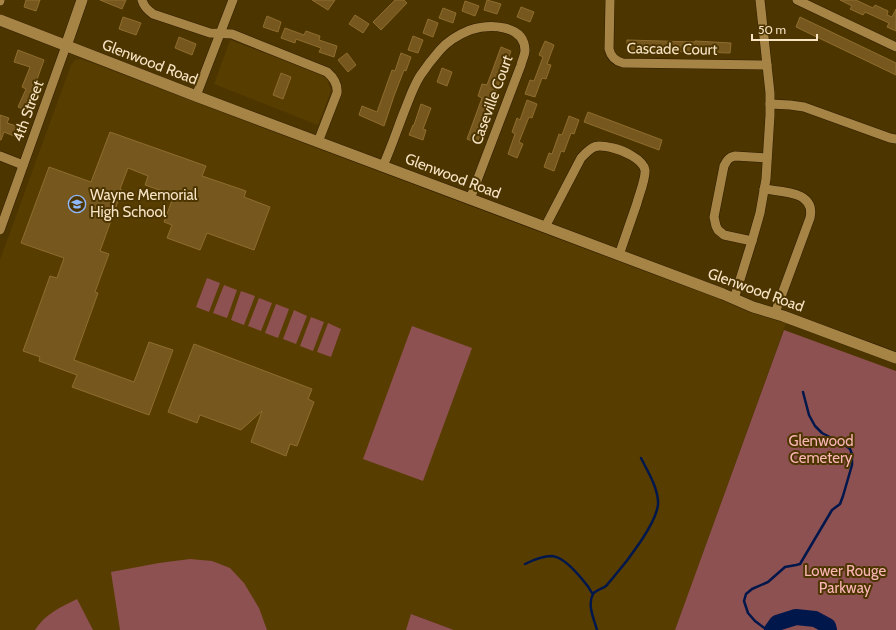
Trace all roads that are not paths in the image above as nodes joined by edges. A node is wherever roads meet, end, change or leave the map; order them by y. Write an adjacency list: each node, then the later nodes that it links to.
1 (82, 0): 9 (street)
2 (142, 0): 8 (street)
3 (233, 0): 8 (street)
4 (610, 0): 11 (street, Cascade Court)
5 (760, 0): 11 (street)
6 (797, 0): 10 (street)
7 (0, 20): 9 (street, Glenwood Road)
8 (219, 34): 12 (street); 15 (street)
9 (66, 46): 12 (street, Glenwood Road); 18 (street, 4th Street)
10 (896, 47)
11 (767, 66): 13 (street)
12 (196, 96): 15 (street, Glenwood Road)
13 (770, 104): 14 (street); 17 (street)
14 (896, 139)
15 (318, 142): 19 (street, Glenwood Road)
16 (0, 156): 18 (street)
17 (767, 158): 20 (street); 24 (street)
18 (23, 165): 23 (street, 4th Street)
19 (383, 166): 21 (street, Glenwood Road); 21 (street, Caseville Court)
20 (764, 189): 24 (street); 27 (street)
21 (470, 199): 22 (street, Glenwood Road)
22 (544, 227): 25 (street, Glenwood Road); 25 (street)
23 (0, 230)
24 (752, 241): 26 (street)
25 (619, 255): 26 (street, Glenwood Road)
26 (734, 299): 27 (street, Glenwood Road)
27 (774, 313): 28 (street, Glenwood Road)
28 (896, 358)

